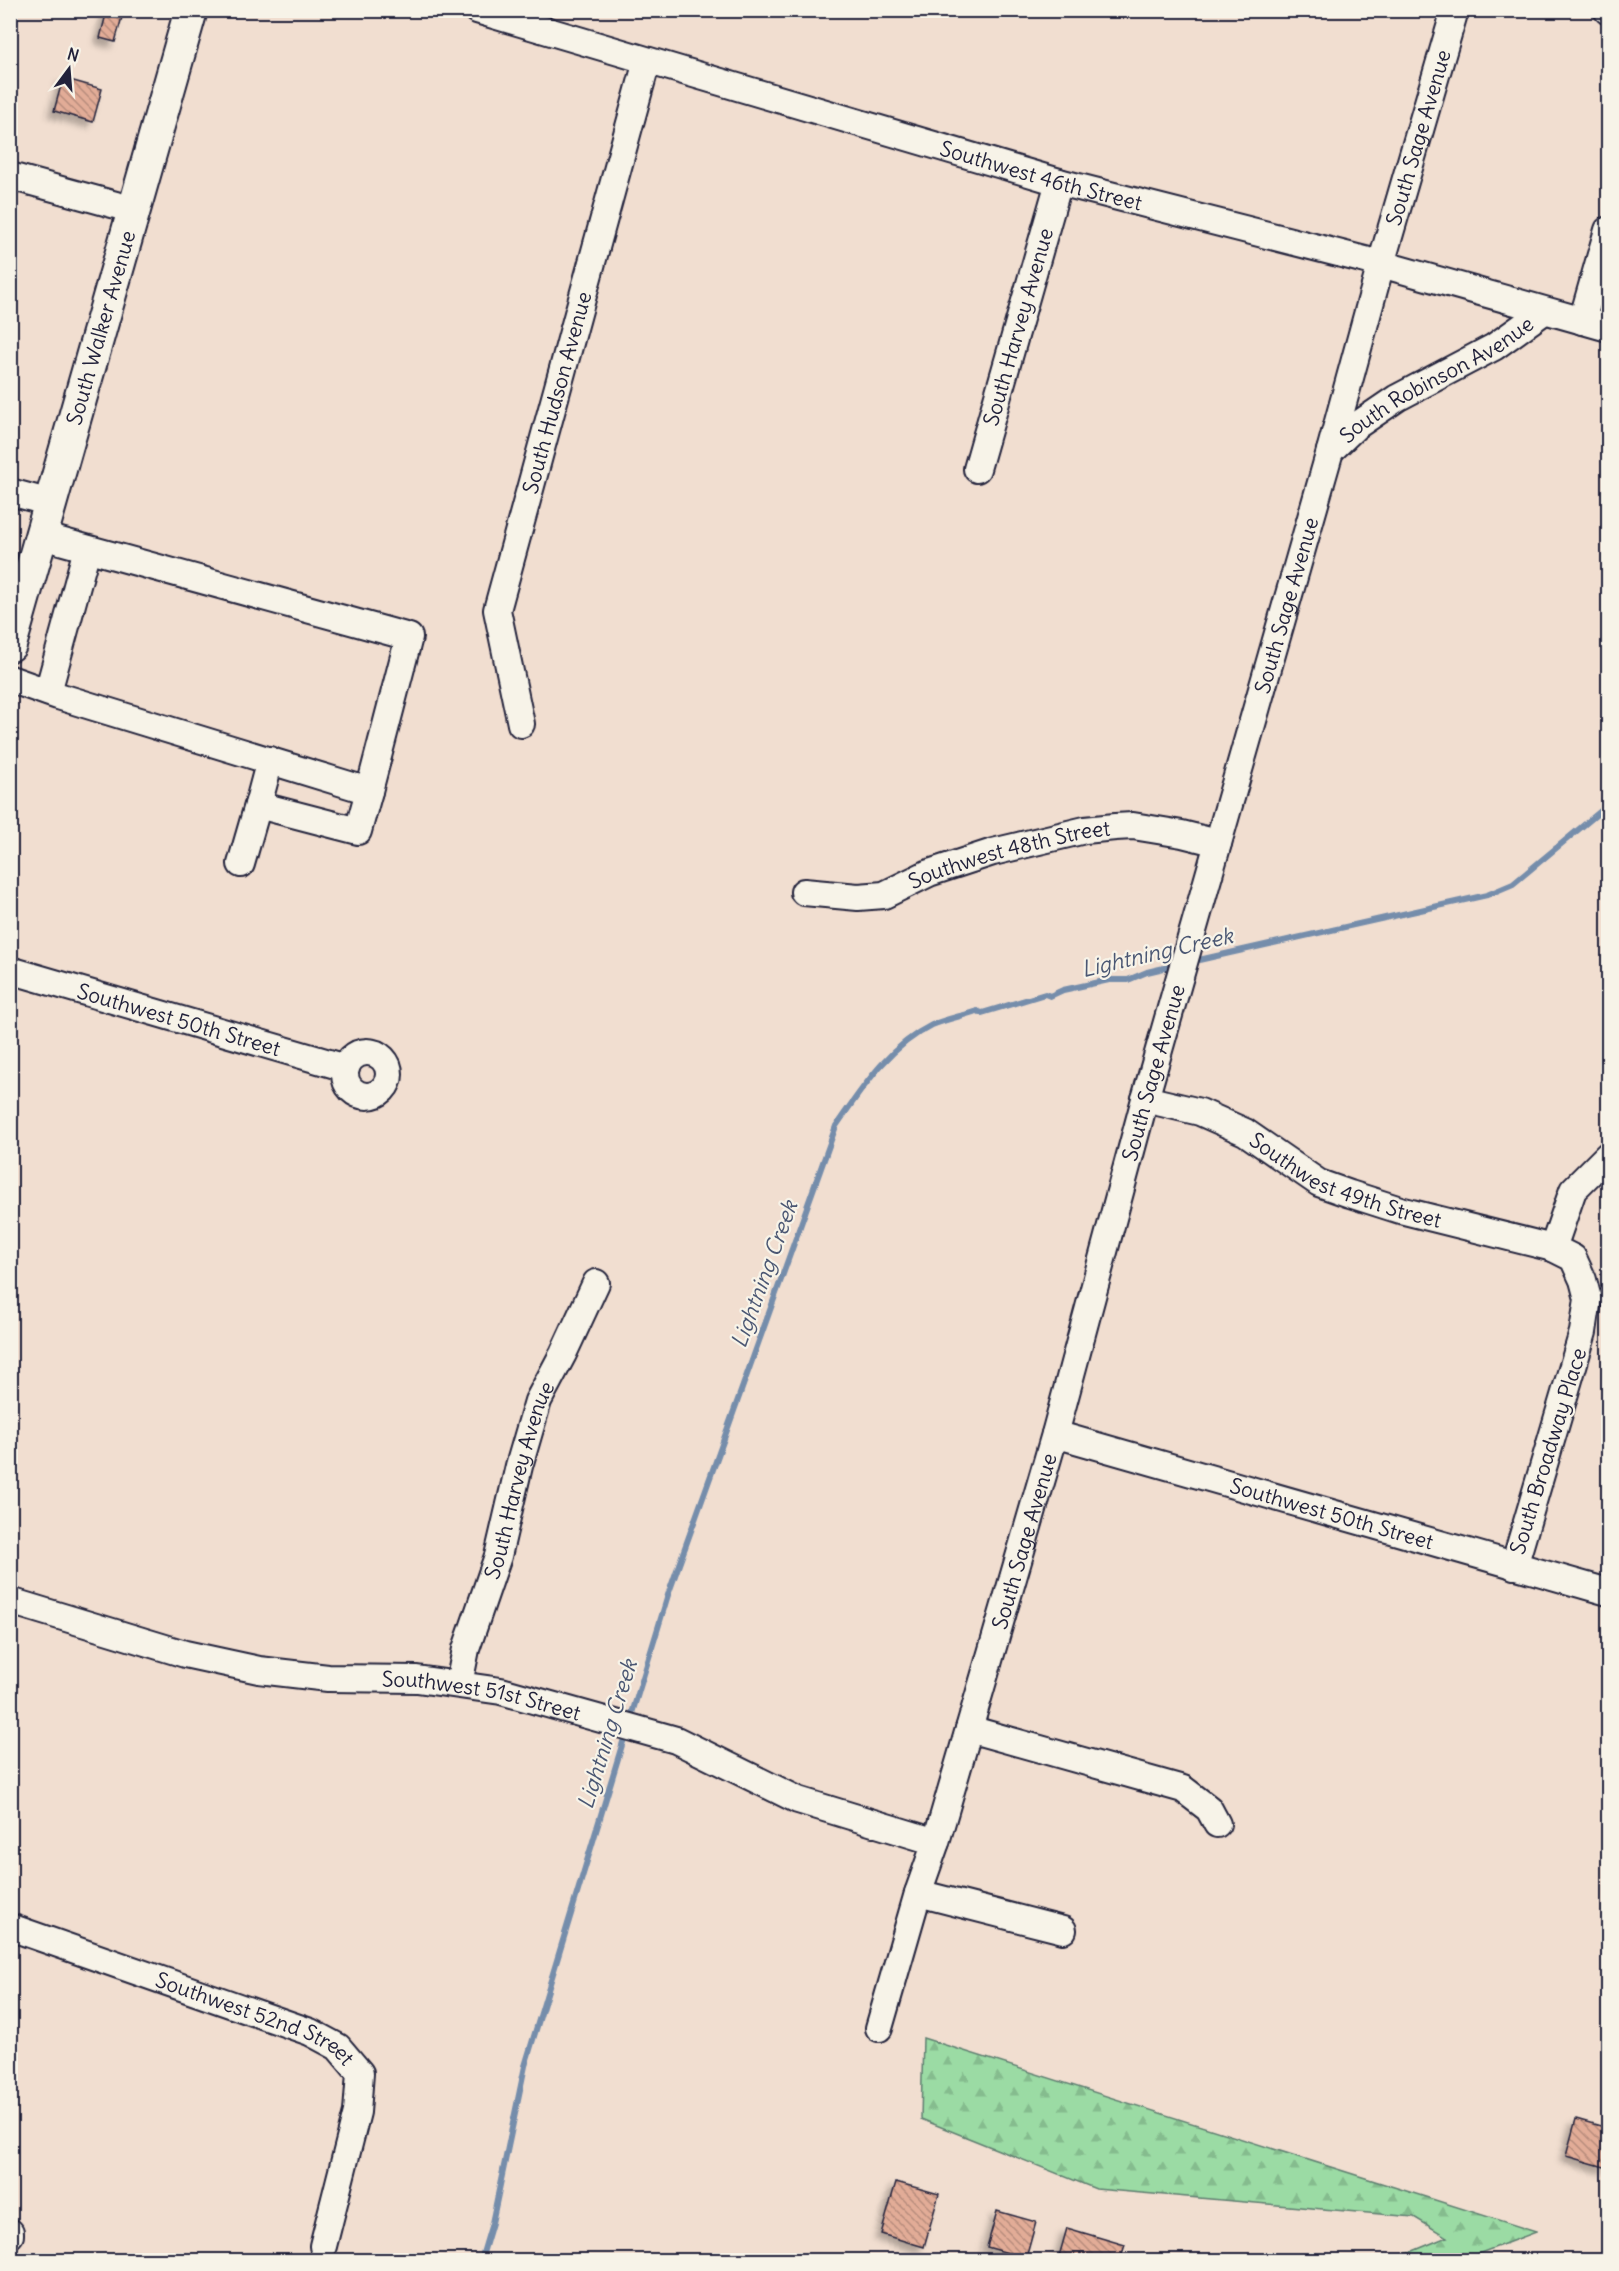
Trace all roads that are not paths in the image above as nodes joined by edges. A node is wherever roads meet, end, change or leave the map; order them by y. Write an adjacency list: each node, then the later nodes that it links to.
1 (191, 10): 7 (main road, South Walker Avenue)
2 (477, 10): 4 (street, Southwest 46th Street)
3 (1455, 10): 9 (street, South Sage Avenue)
4 (647, 62): 6 (street, Southwest 46th Street); 22 (street, South Hudson Avenue)
5 (10, 176): 7 (street)
6 (1059, 182): 9 (street, Southwest 46th Street); 14 (street, South Harvey Avenue)
7 (134, 210): 16 (main road, South Walker Avenue)
8 (1608, 230): 11 (street)
9 (1381, 264): 10 (street, Southwest 46th Street); 13 (street, South Sage Avenue)
10 (1544, 311): 11 (street, Southwest 46th Street); 13 (street, South Robinson Avenue)
11 (1582, 321): 12 (street, Southwest 46th Street)
12 (1608, 328)
13 (1330, 451): 26 (street, South Sage Avenue)
14 (977, 469)
15 (10, 492): 16 (street)
16 (51, 503): 17 (main road, South Walker Avenue)
17 (42, 537): 18 (street); 19 (main road, South Walker Avenue)
18 (87, 549): 21 (street); 24 (street)
19 (10, 645)
20 (10, 679): 21 (street)
21 (48, 692): 23 (street)
22 (521, 724)
23 (270, 760): 24 (street); 25 (street)
24 (369, 791): 25 (street)
25 (258, 805): 27 (street)
26 (1218, 843): 28 (street, Southwest 48th Street); 31 (street, South Sage Avenue)
27 (241, 864)
28 (804, 892)
29 (10, 970): 30 (street, Southwest 50th Street)
30 (346, 1068)
31 (1145, 1099): 33 (street, Southwest 49th Street); 35 (street, South Sage Avenue)
32 (1608, 1155): 33 (street)
33 (1553, 1248): 36 (street, South Broadway Place)
34 (596, 1283): 39 (street, South Harvey Avenue)
35 (1055, 1434): 36 (street, Southwest 50th Street); 40 (street, South Sage Avenue)
36 (1514, 1566): 37 (street, Southwest 50th Street)
37 (1608, 1592)
38 (10, 1601): 39 (street, Southwest 51st Street)
39 (459, 1684): 42 (street, Southwest 51st Street)
40 (969, 1729): 41 (street); 42 (street, South Sage Avenue)
41 (1217, 1824)
42 (936, 1842): 43 (street, South Sage Avenue)
43 (918, 1893): 45 (street); 46 (street, South Sage Avenue)
44 (10, 1927): 47 (street, Southwest 52nd Street)
45 (1063, 1930)
46 (879, 2028)
47 (323, 2246)

